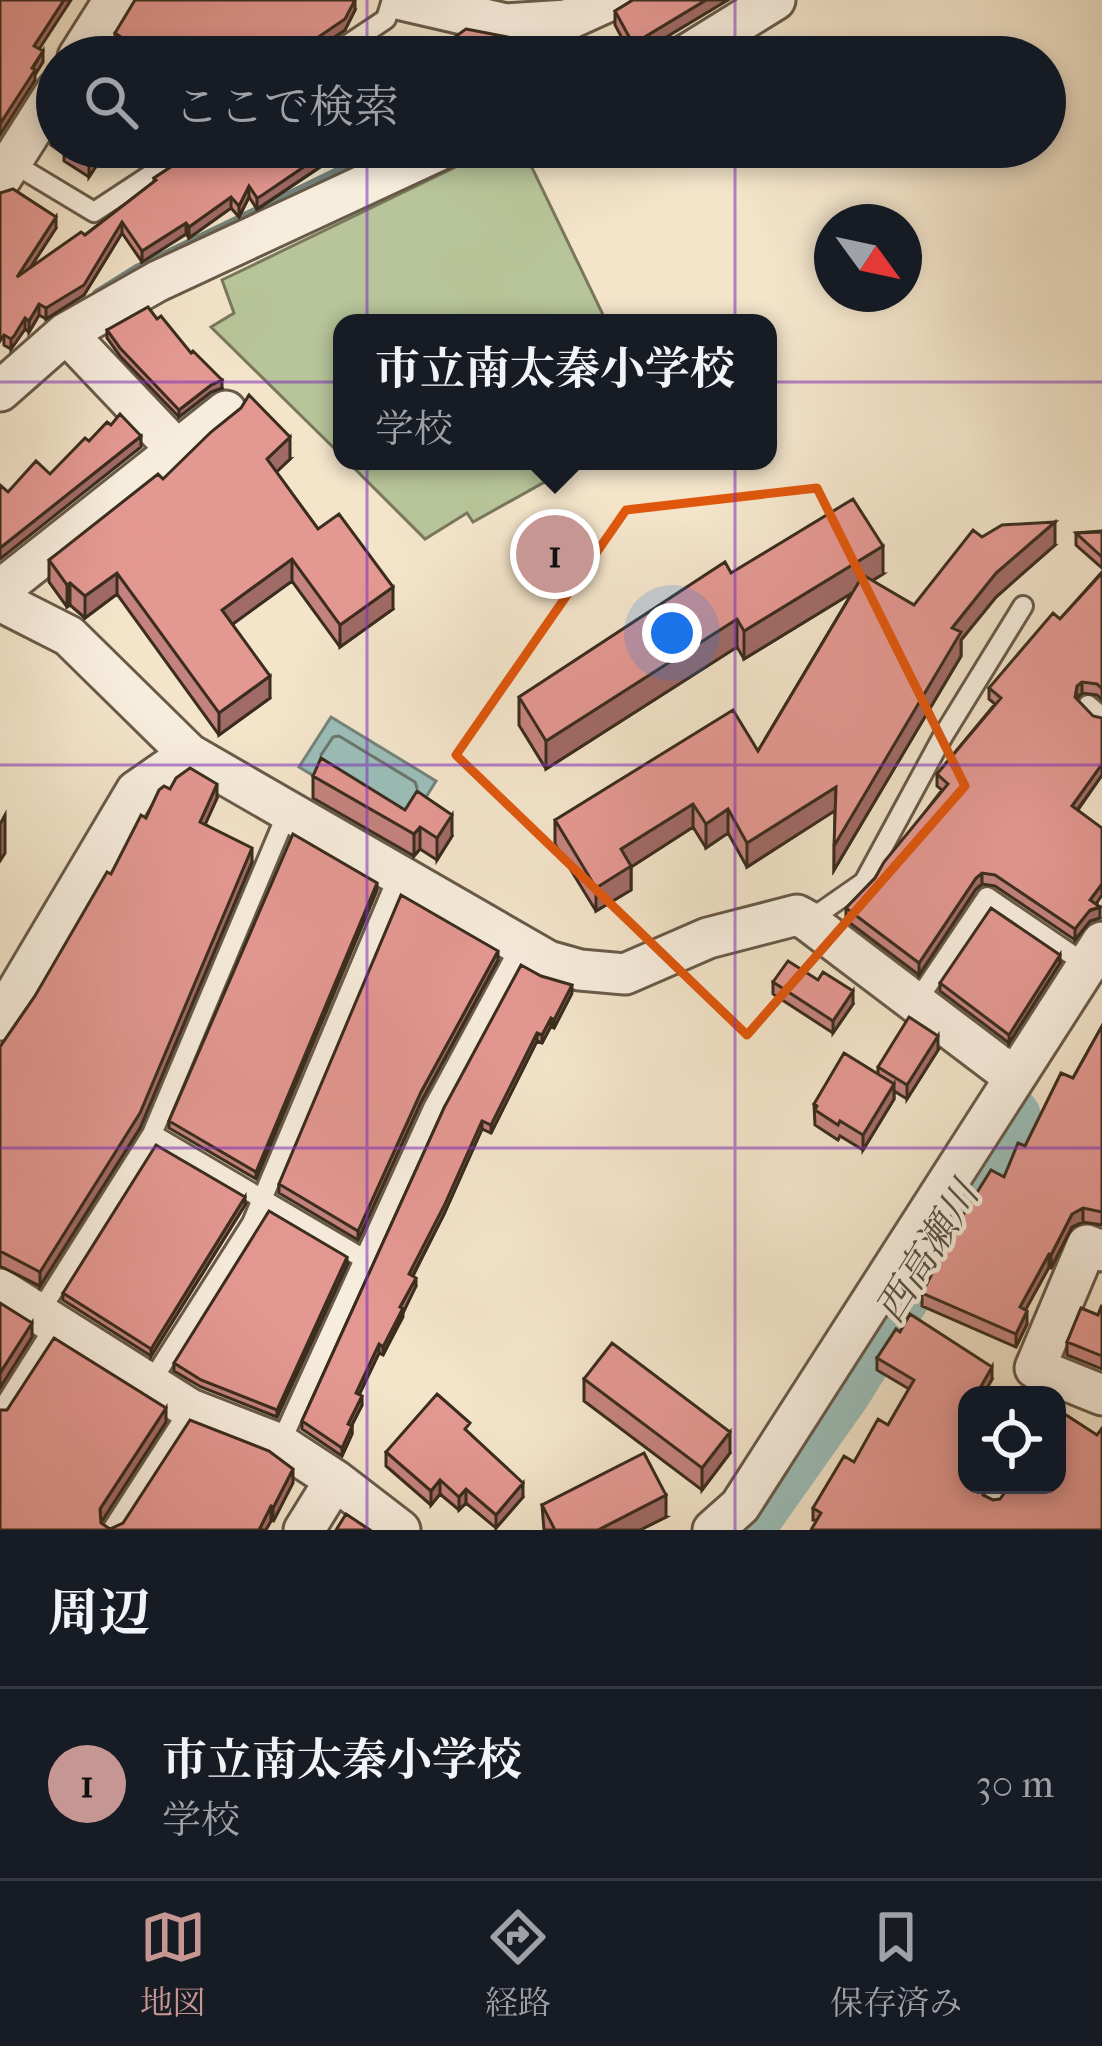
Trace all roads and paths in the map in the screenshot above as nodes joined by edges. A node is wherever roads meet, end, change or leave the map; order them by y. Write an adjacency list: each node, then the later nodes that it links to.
1 (114, 0): 6 (street)
2 (392, 0): 7 (lane)
3 (402, 0): 4 (street)
4 (611, 0)
5 (775, 0): 8 (street)
6 (91, 36)
7 (361, 36)
8 (717, 36)
9 (36, 123): 12 (street)
10 (161, 168): 12 (lane)
11 (401, 168): 13 (street)
12 (6, 171)
13 (66, 333): 14 (street); 16 (street)
14 (0, 392)
15 (226, 412): 16 (street)
16 (178, 451): 17 (street)
17 (0, 590)
18 (0, 601): 20 (street)
19 (1023, 606): 23 (lane)
20 (189, 754): 21 (street); 27 (street)
21 (288, 811): 22 (street); 29 (lane)
22 (399, 874): 24 (street); 30 (lane)
23 (808, 920): 24 (street); 26 (street)
24 (520, 947): 32 (lane)
25 (1097, 960): 26 (lane); 28 (street)
26 (915, 1004): 28 (street)
27 (0, 1020)
28 (1014, 1077): 43 (street)
29 (152, 1134): 30 (lane); 34 (lane)
30 (263, 1199): 32 (lane); 35 (lane)
31 (1102, 1251): 36 (street)
32 (364, 1258): 41 (lane)
33 (0, 1289): 34 (street)
34 (48, 1318): 35 (street); 40 (lane)
35 (151, 1382): 39 (street)
36 (1057, 1386)
37 (1066, 1388): 38 (street)
38 (1102, 1395)
39 (190, 1408): 41 (street); 44 (lane)
40 (0, 1413)
41 (280, 1444): 42 (street)
42 (335, 1480): 45 (street); 46 (street)
43 (721, 1528)
44 (112, 1530)
45 (304, 1530)
46 (400, 1530)

